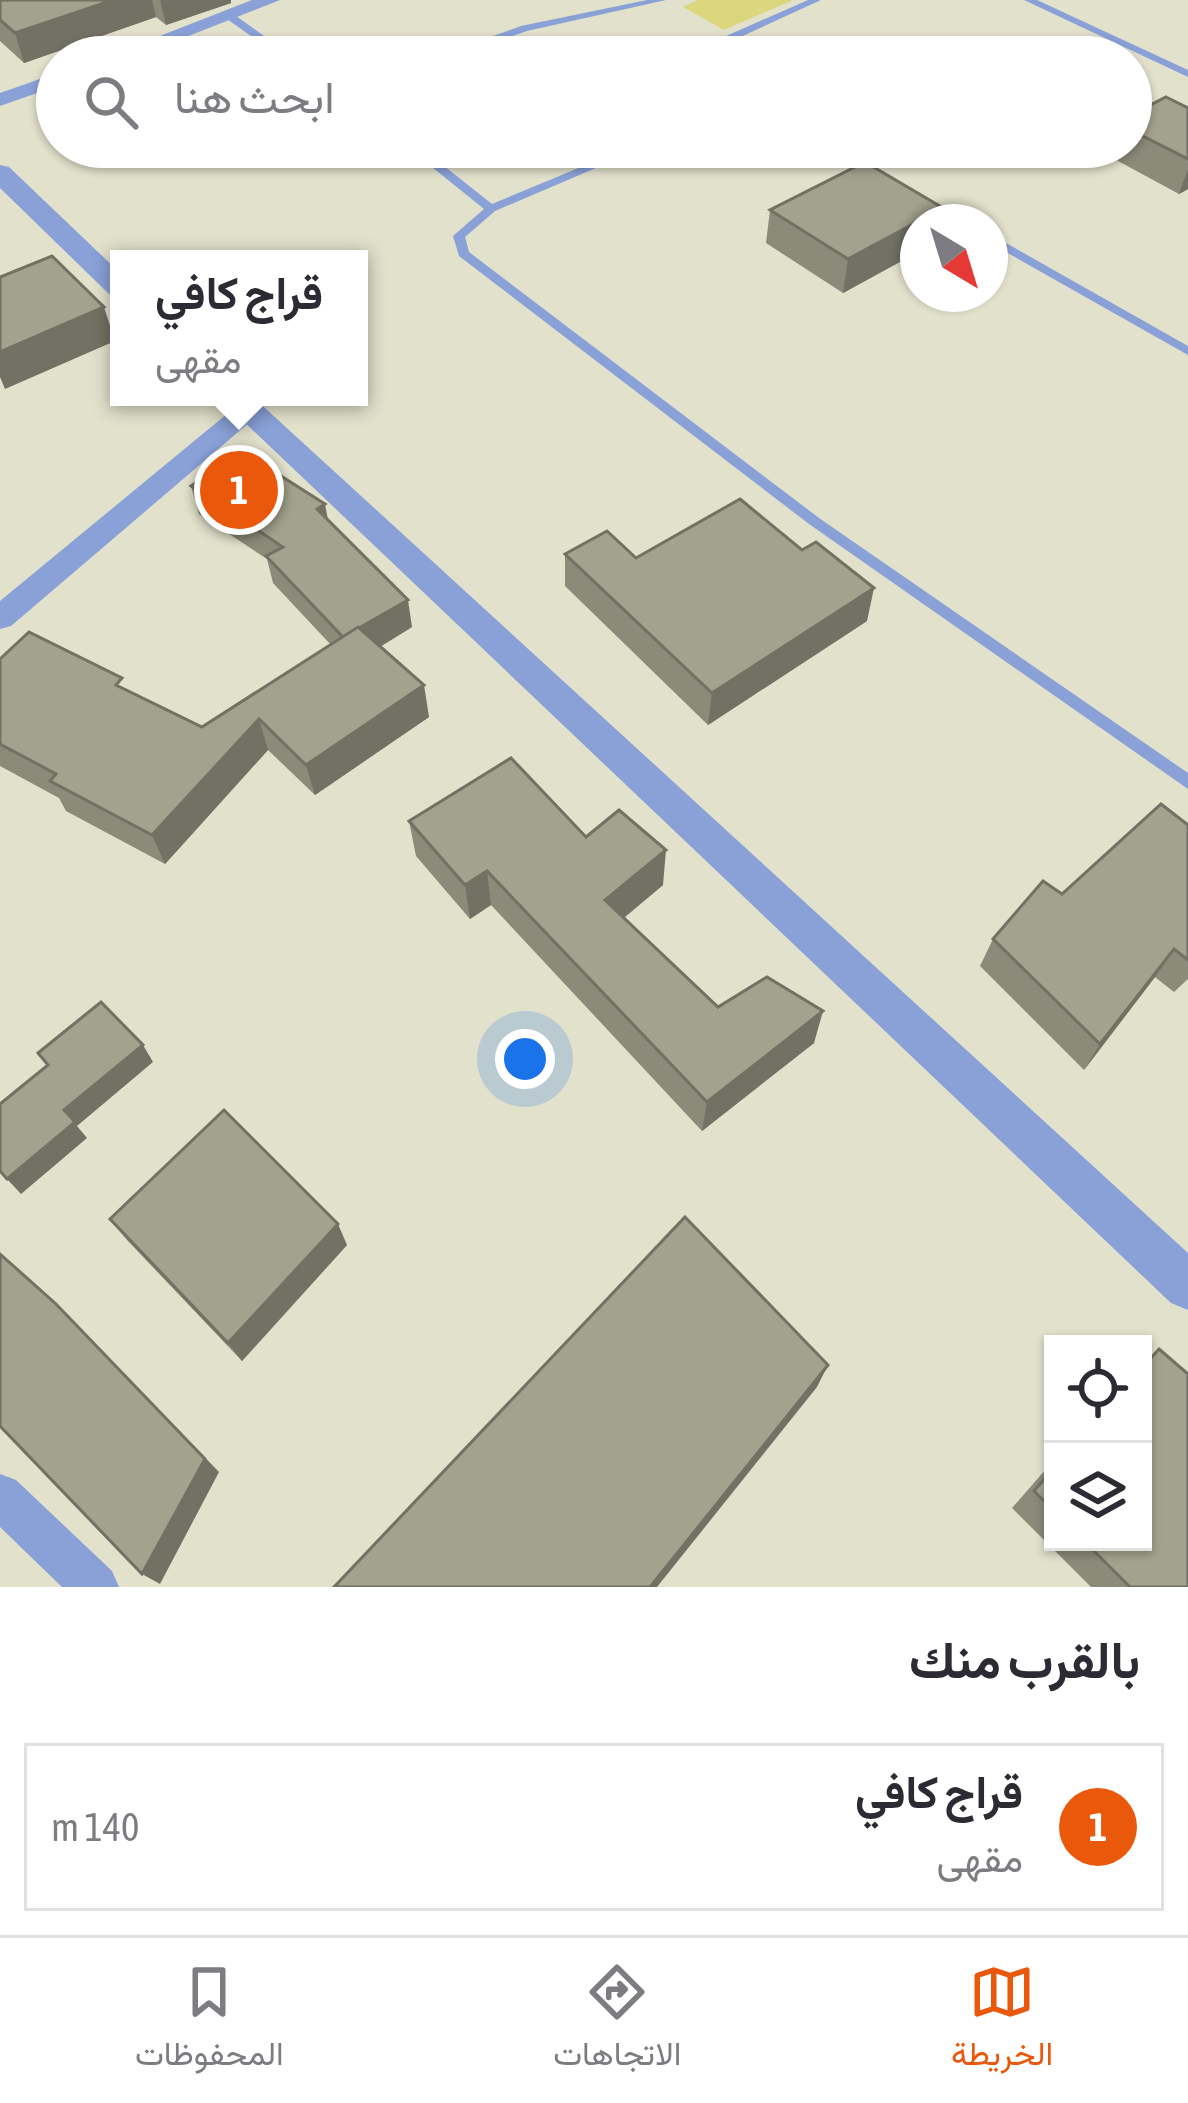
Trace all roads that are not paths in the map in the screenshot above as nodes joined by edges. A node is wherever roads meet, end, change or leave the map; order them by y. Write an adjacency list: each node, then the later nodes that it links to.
1 (270, 0): 5 (street)
2 (661, 0): 8 (lane)
3 (816, 0): 9 (lane)
4 (1029, 0): 10 (lane)
5 (228, 15): 6 (street); 7 (lane)
6 (172, 36)
7 (258, 36)
8 (502, 36)
9 (735, 36)
10 (1106, 36)
11 (1152, 57): 12 (lane)
12 (1188, 74)
13 (36, 87): 14 (street)
14 (0, 100)
15 (440, 168): 22 (lane)
16 (588, 168): 22 (lane)
17 (867, 168): 19 (lane)
18 (0, 173): 24 (street)
19 (887, 179)
20 (906, 190): 21 (lane)
21 (930, 204)
22 (491, 208): 29 (lane)
23 (1008, 248): 25 (lane)
24 (110, 279)
25 (1188, 351)
26 (238, 406): 28 (street)
27 (244, 406): 30 (street)
28 (0, 618)
29 (1188, 782)
30 (1188, 1286)
31 (0, 1496): 32 (street)
32 (96, 1587)

